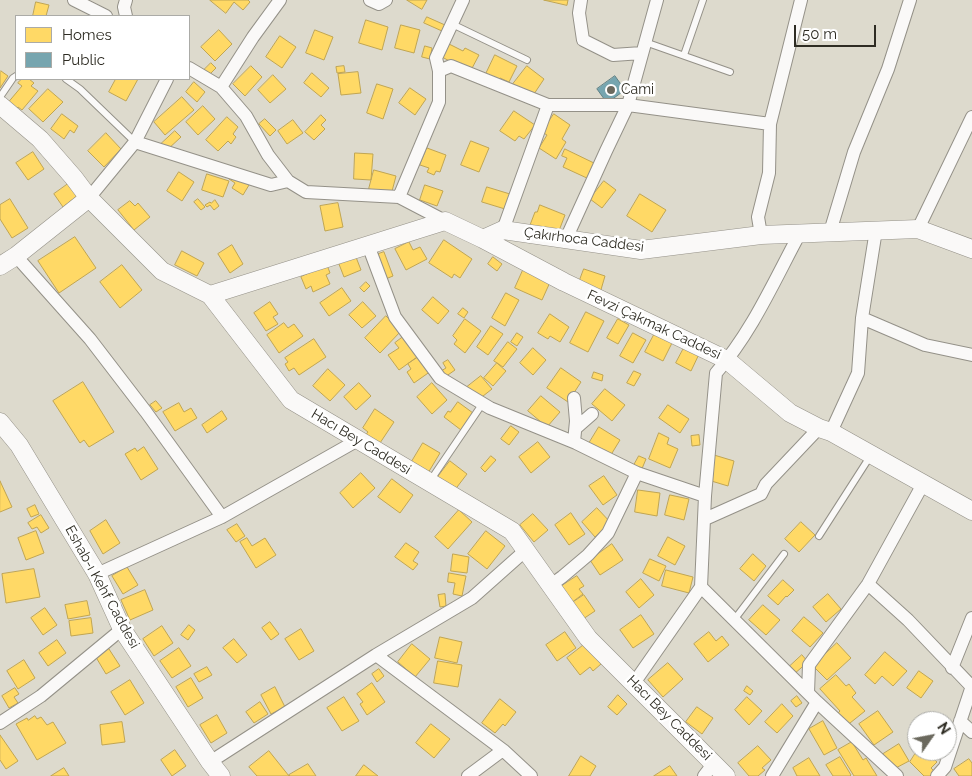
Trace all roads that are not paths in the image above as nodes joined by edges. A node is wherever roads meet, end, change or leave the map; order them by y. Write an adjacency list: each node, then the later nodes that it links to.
1 (74, 0): 12 (street)
2 (126, 0): 13 (street)
3 (280, 0): 24 (street)
4 (370, 0): 5 (street)
5 (386, 0)
6 (463, 0): 14 (street)
7 (581, 0): 15 (street)
8 (657, 0): 15 (street)
9 (703, 0): 16 (lane)
10 (801, 0): 30 (street)
11 (910, 0): 39 (street)
12 (104, 15)
13 (126, 15)
14 (452, 24): 17 (lane); 19 (street)
15 (644, 47): 16 (lane); 28 (street)
16 (684, 55): 20 (lane)
17 (527, 60)
18 (190, 69): 24 (street)
19 (439, 71): 27 (street); 33 (street)
20 (730, 72)
21 (15, 77): 25 (lane)
22 (67, 80): 31 (lane)
23 (166, 80): 31 (street)
24 (221, 87): 32 (street)
25 (0, 97)
26 (0, 105): 34 (street, Hacı Bey Caddesi)
27 (548, 105): 28 (street); 37 (street)
28 (628, 105): 30 (street); 43 (street)
29 (972, 117): 36 (street)
30 (770, 124): 41 (street)
31 (135, 142): 32 (street); 34 (street)
32 (288, 181): 33 (street)
33 (399, 197): 35 (street)
34 (89, 198): 46 (street); 48 (street, Hacı Bey Caddesi)
35 (445, 221): 42 (street); 44 (street)
36 (918, 229): 38 (street, Çakırhoca Caddesi); 45 (street, Çakırhoca Caddesi)
37 (503, 230): 42 (street); 43 (street, Çakırhoca Caddesi)
38 (876, 230): 39 (street, Çakırhoca Caddesi); 49 (street)
39 (830, 232): 40 (street, Çakırhoca Caddesi)
40 (800, 233): 41 (street, Çakırhoca Caddesi); 51 (street)
41 (761, 235): 43 (street, Çakırhoca Caddesi)
42 (483, 239): 51 (street, Fevzi Çakmak Caddesi)
43 (566, 239)
44 (368, 245): 48 (street); 53 (street)
45 (972, 249)
46 (16, 256): 47 (street); 66 (street)
47 (0, 266)
48 (210, 295): 58 (street, Hacı Bey Caddesi)
49 (862, 318): 50 (street); 57 (street)
50 (972, 355)
51 (727, 360): 57 (street, Fevzi Çakmak Caddesi); 64 (street)
52 (574, 398): 56 (street)
53 (483, 403): 59 (street); 62 (lane)
54 (592, 414): 56 (street)
55 (0, 422): 71 (street, Eshab-ı Kehf Caddesi)
56 (576, 428): 59 (street)
57 (825, 430): 60 (street, Fevzi Çakmak Caddesi); 67 (street)
58 (358, 440): 62 (street, Hacı Bey Caddesi); 66 (street)
59 (574, 442): 61 (street)
60 (871, 455): 63 (street, Fevzi Çakmak Caddesi); 68 (lane)
61 (637, 473): 64 (street); 73 (street)
62 (429, 482): 69 (street, Hacı Bey Caddesi)
63 (923, 484): 65 (street, Fevzi Çakmak Caddesi); 72 (street)
64 (705, 496): 67 (street)
65 (972, 511)
66 (222, 517): 71 (street)
67 (705, 519): 74 (street)
68 (819, 536)
69 (526, 550): 73 (street, Hacı Bey Caddesi); 78 (street)
70 (784, 554): 76 (lane)
71 (98, 574): 77 (street, Eshab-ı Kehf Caddesi)
72 (868, 584): 79 (street); 82 (street)
73 (551, 585): 80 (street, Hacı Bey Caddesi)
74 (701, 586): 76 (street); 80 (street)
75 (972, 618): 79 (street)
76 (734, 620): 82 (street)
77 (122, 629): 85 (street); 88 (street, Eshab-ı Kehf Caddesi)
78 (376, 655): 87 (street); 88 (street)
79 (952, 668): 81 (street)
80 (634, 683): 89 (street, Hacı Bey Caddesi)
81 (972, 687): 84 (street)
82 (808, 693): 83 (street)
83 (818, 702): 93 (street); 94 (street)
84 (960, 721): 86 (street); 95 (street)
85 (0, 723)
86 (972, 732)
87 (503, 750): 91 (street); 92 (street)
88 (210, 762): 90 (street, Eshab-ı Kehf Caddesi)
89 (714, 772)
90 (221, 776)
91 (468, 776)
92 (531, 776)
93 (772, 776)
94 (897, 776)
95 (937, 776)

